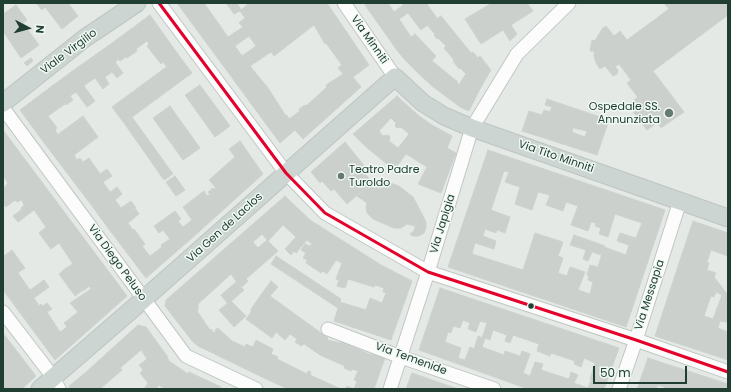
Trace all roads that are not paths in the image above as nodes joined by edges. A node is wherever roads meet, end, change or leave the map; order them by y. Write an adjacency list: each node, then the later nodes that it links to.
1 (137, 3): 6 (main road, Viale Virgilio)
2 (159, 3): 9 (street)
3 (344, 3): 5 (street, Via Minniti)
4 (570, 3): 8 (street, Via Japigia)
5 (395, 77): 8 (main road, Via Tito Minniti); 9 (main road, Via Gen de Laclos)
6 (3, 103)
7 (3, 108): 13 (street, Via Diego Peluso)
8 (472, 128): 10 (main road, Via Tito Minniti); 12 (street, Via Japigia)
9 (286, 173): 12 (street); 13 (main road, Via Gen de Laclos)
10 (680, 201): 11 (main road, Via Tito Minniti); 16 (street, Via Messapia)
11 (728, 218)
12 (428, 272): 16 (street); 17 (street, Via Japigia)
13 (144, 299): 19 (main road, Via Gen de Laclos); 21 (street, Via Diego Peluso)
14 (3, 312): 19 (street)
15 (328, 329): 17 (street, Via Temenide)
16 (636, 340): 18 (street); 24 (street, Via Messapia)
17 (401, 357): 22 (street, Via Japigia); 23 (street, Via Temenide)
18 (728, 372)
19 (56, 383): 20 (main road, Via Gen de Laclos)
20 (40, 389)
21 (256, 389)
22 (390, 389)
23 (494, 389)
24 (619, 389)

